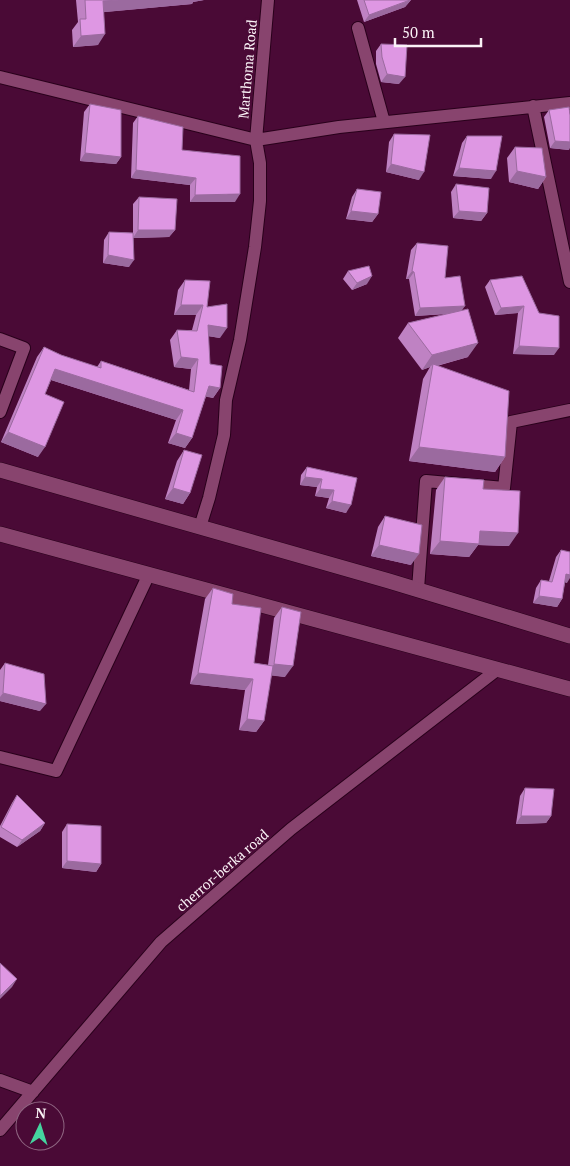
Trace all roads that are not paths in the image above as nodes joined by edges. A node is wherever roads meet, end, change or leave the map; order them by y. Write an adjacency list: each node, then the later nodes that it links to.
1 (268, 0): 7 (street, Marthoma Road)
2 (358, 28): 6 (street)
3 (0, 77): 7 (street)
4 (570, 103): 5 (street)
5 (533, 106): 6 (street); 8 (street)
6 (384, 122): 7 (street)
7 (256, 140): 13 (street, Marthoma Road)
8 (570, 282)
9 (0, 339): 11 (street)
10 (570, 410): 16 (street)
11 (0, 412)
12 (0, 470): 13 (street)
13 (200, 527): 16 (street)
14 (0, 534): 15 (street)
15 (149, 574): 18 (street); 20 (street)
16 (418, 590): 17 (street)
17 (570, 636)
18 (498, 669): 19 (street); 22 (street, cherror-berka road)
19 (570, 689)
20 (0, 757)
21 (0, 1080): 22 (street)
22 (33, 1092): 23 (street, cherror-berka road)
23 (0, 1130)

